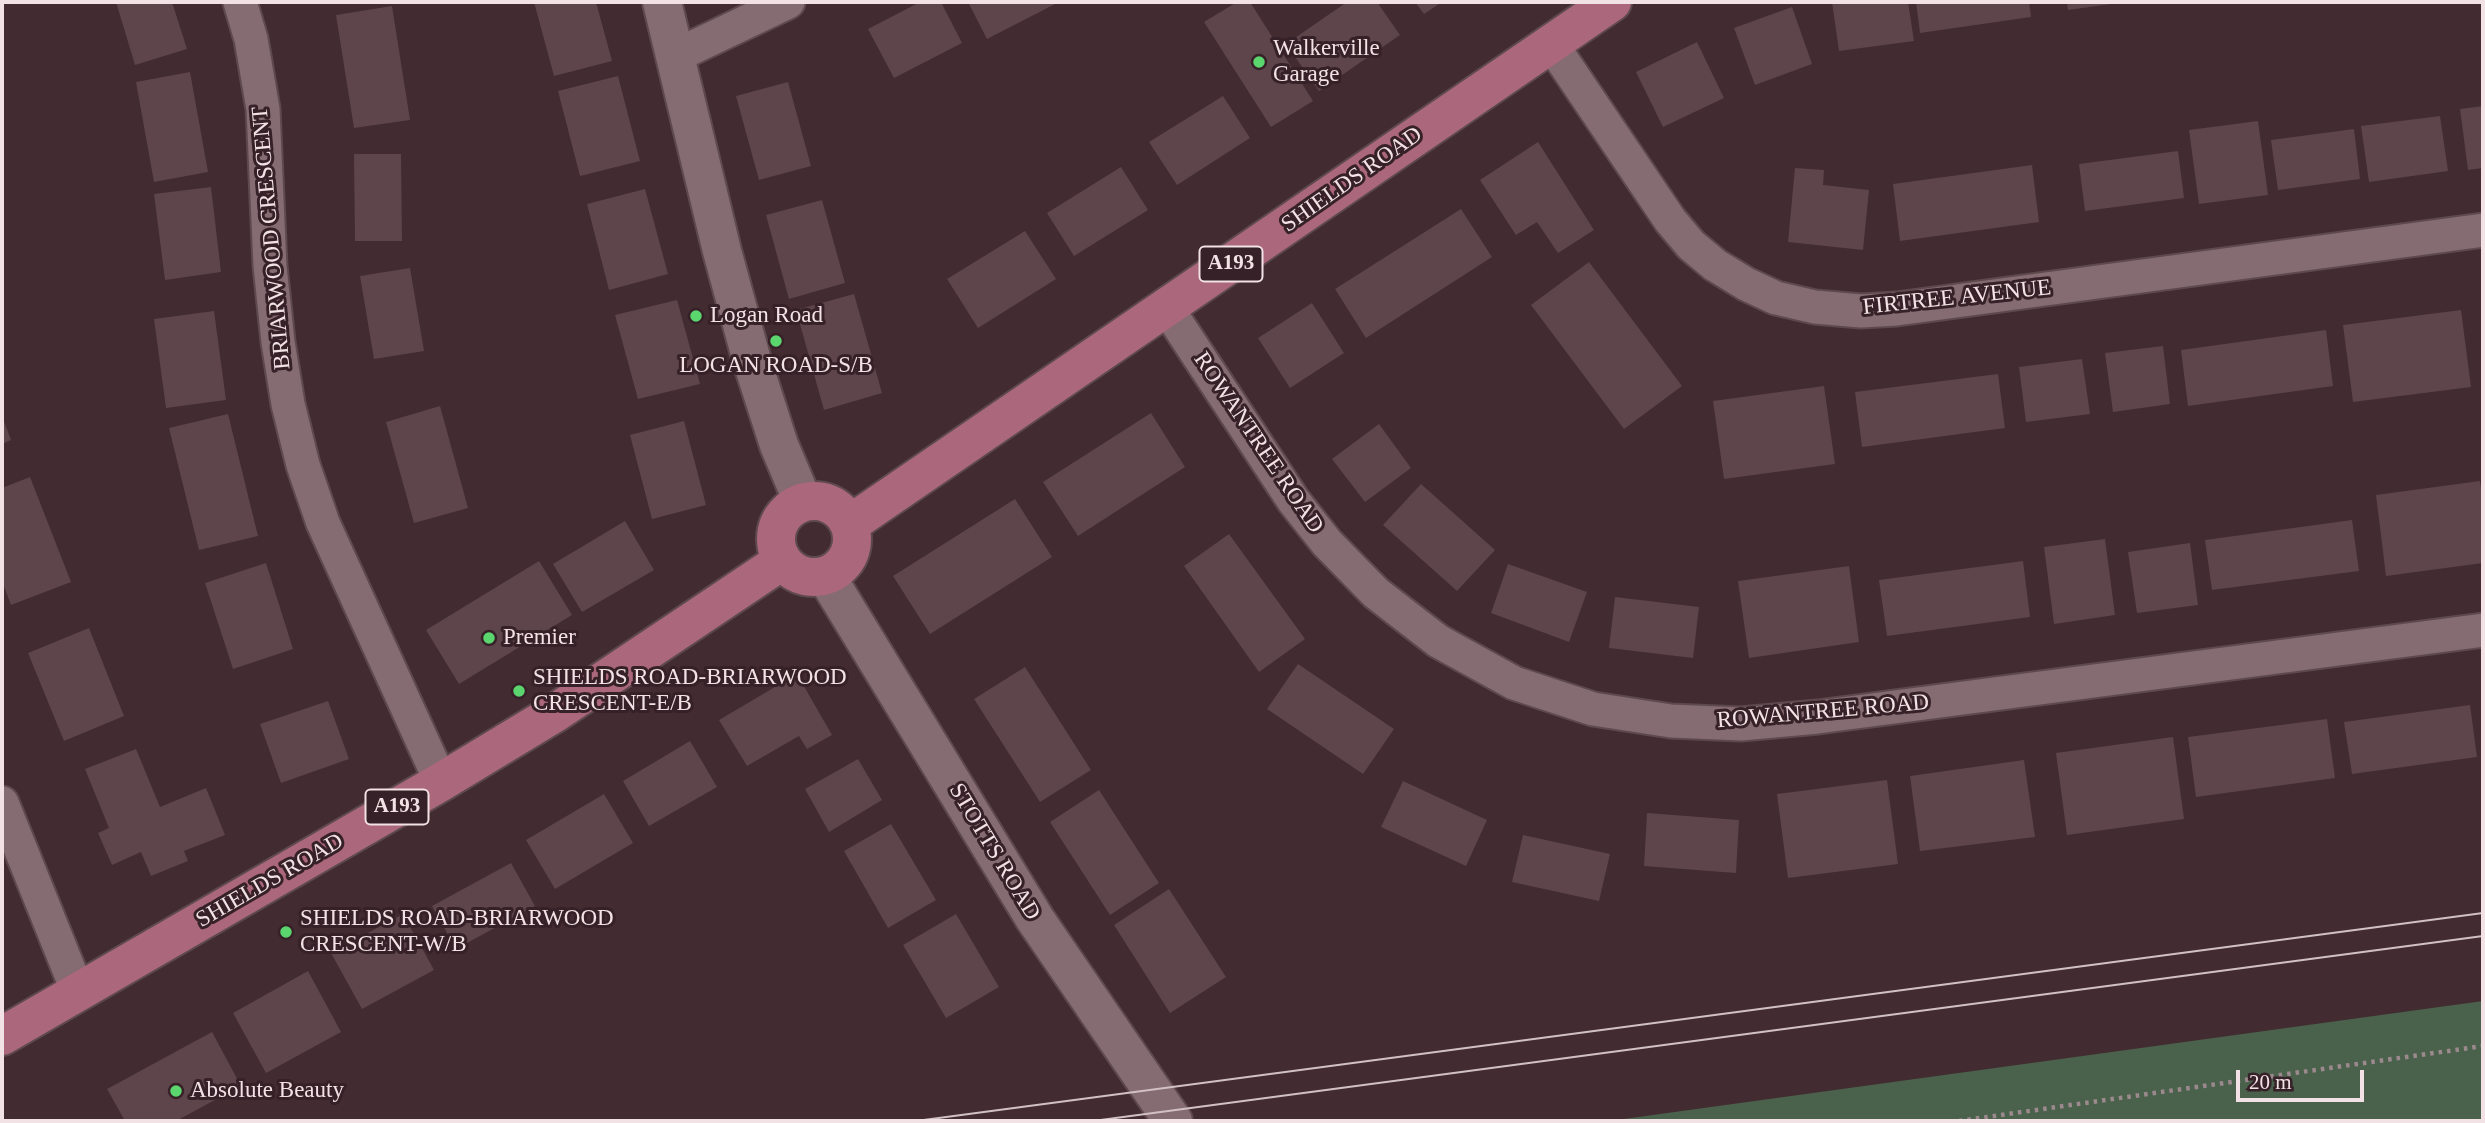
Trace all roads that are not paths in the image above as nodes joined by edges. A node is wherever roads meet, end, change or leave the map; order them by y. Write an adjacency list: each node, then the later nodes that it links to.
1 (240, 2): 14 (street, BRIARWOOD CRESCENT)
2 (662, 2): 6 (street)
3 (788, 2): 6 (street)
4 (1612, 2): 5 (main road, SHIELDS ROAD / A193)
5 (1550, 42): 7 (street, FIRTREE AVENUE); 8 (main road, SHIELDS ROAD / A193)
6 (675, 56): 9 (street)
7 (2483, 230)
8 (1167, 308): 10 (main road, SHIELDS ROAD / A193); 13 (street, ROWANTREE ROAD)
9 (803, 502): 10 (main road); 11 (main road)
10 (850, 524): 12 (main road)
11 (782, 561): 12 (main road); 14 (main road, SHIELDS ROAD / A193)
12 (826, 576): 18 (street, STOTTS ROAD)
13 (2483, 630)
14 (441, 782): 16 (main road, SHIELDS ROAD / A193)
15 (2, 803): 16 (street)
16 (78, 992): 17 (main road, SHIELDS ROAD / A193)
17 (2, 1036)
18 (1173, 1121)

